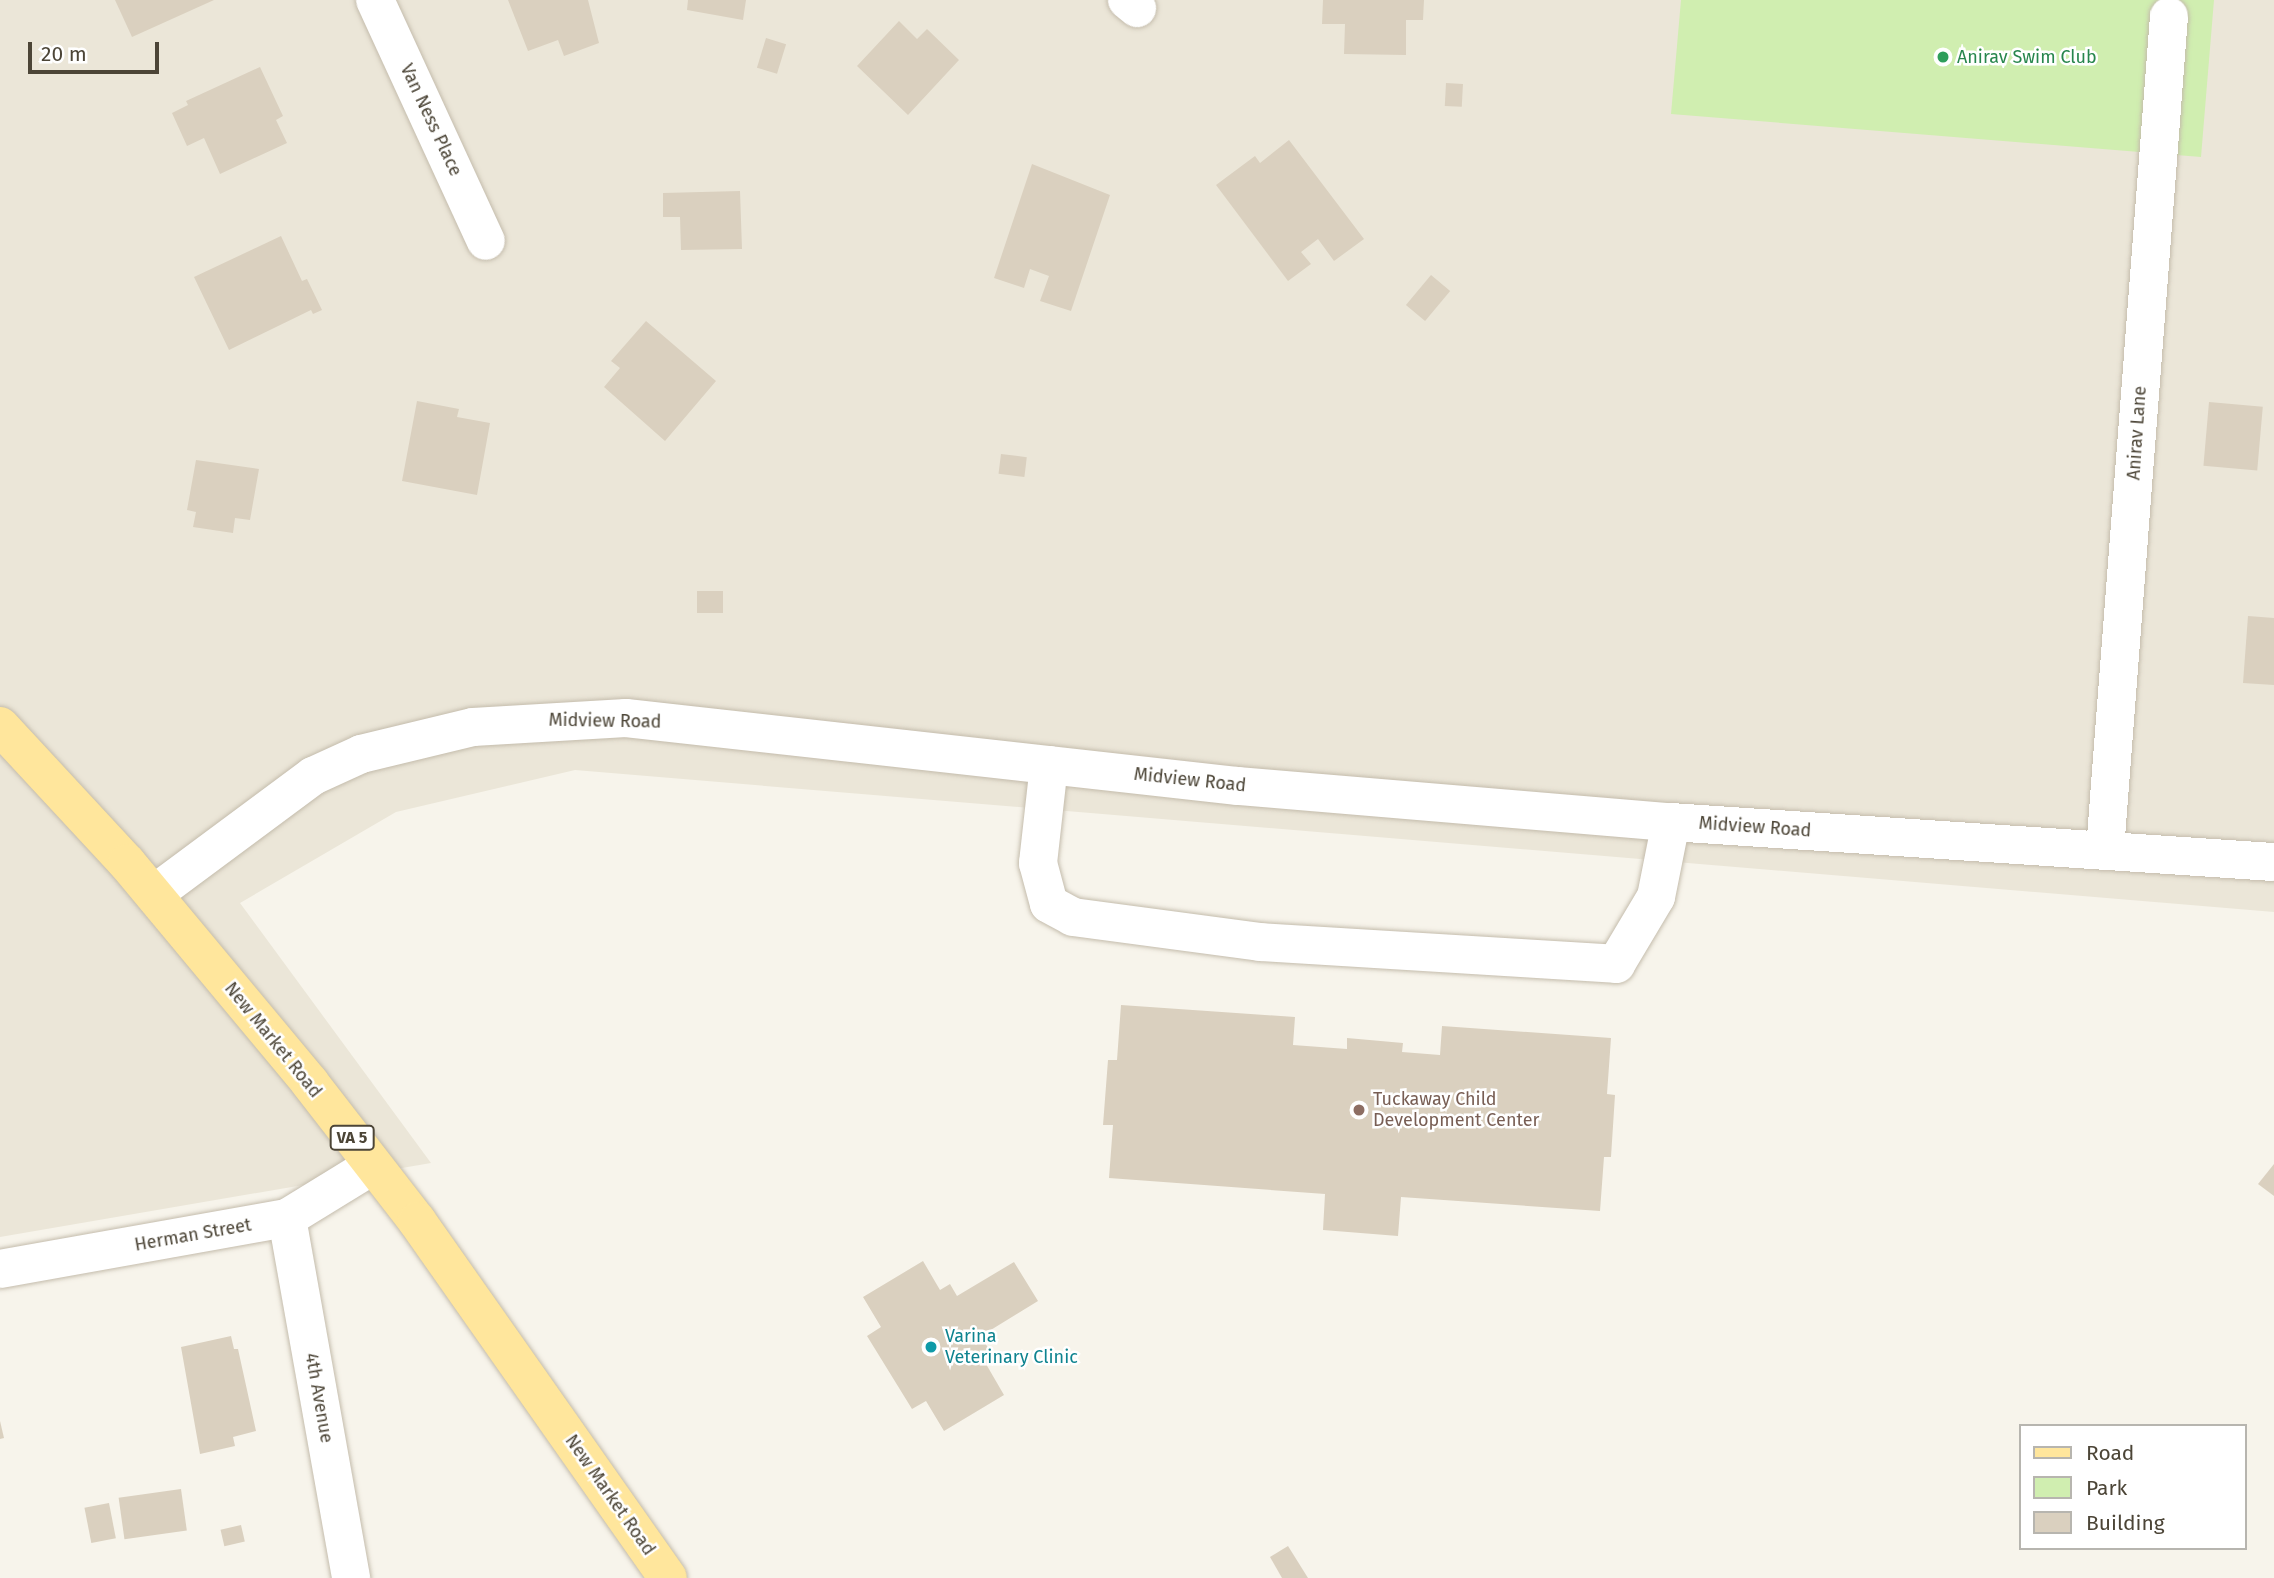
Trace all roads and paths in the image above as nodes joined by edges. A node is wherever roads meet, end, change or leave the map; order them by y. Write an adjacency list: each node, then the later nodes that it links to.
1 (375, 0): 3 (street, Van Ness Place)
2 (2169, 16): 7 (street, Anirav Lane)
3 (486, 241)
4 (0, 726): 9 (main road, New Market Road / VA 5)
5 (1049, 765): 6 (street, Midview Road); 6 (street); 9 (street, Midview Road)
6 (1671, 822): 7 (street, Midview Road)
7 (2105, 850): 8 (street, Midview Road)
8 (2274, 862)
9 (154, 894): 10 (main road, New Market Road / VA 5)
10 (372, 1166): 11 (street, Herman Street); 14 (main road, New Market Road / VA 5)
11 (287, 1219): 12 (street, Herman Street); 13 (street, 4th Avenue)
12 (0, 1269)
13 (351, 1578)
14 (668, 1578)

